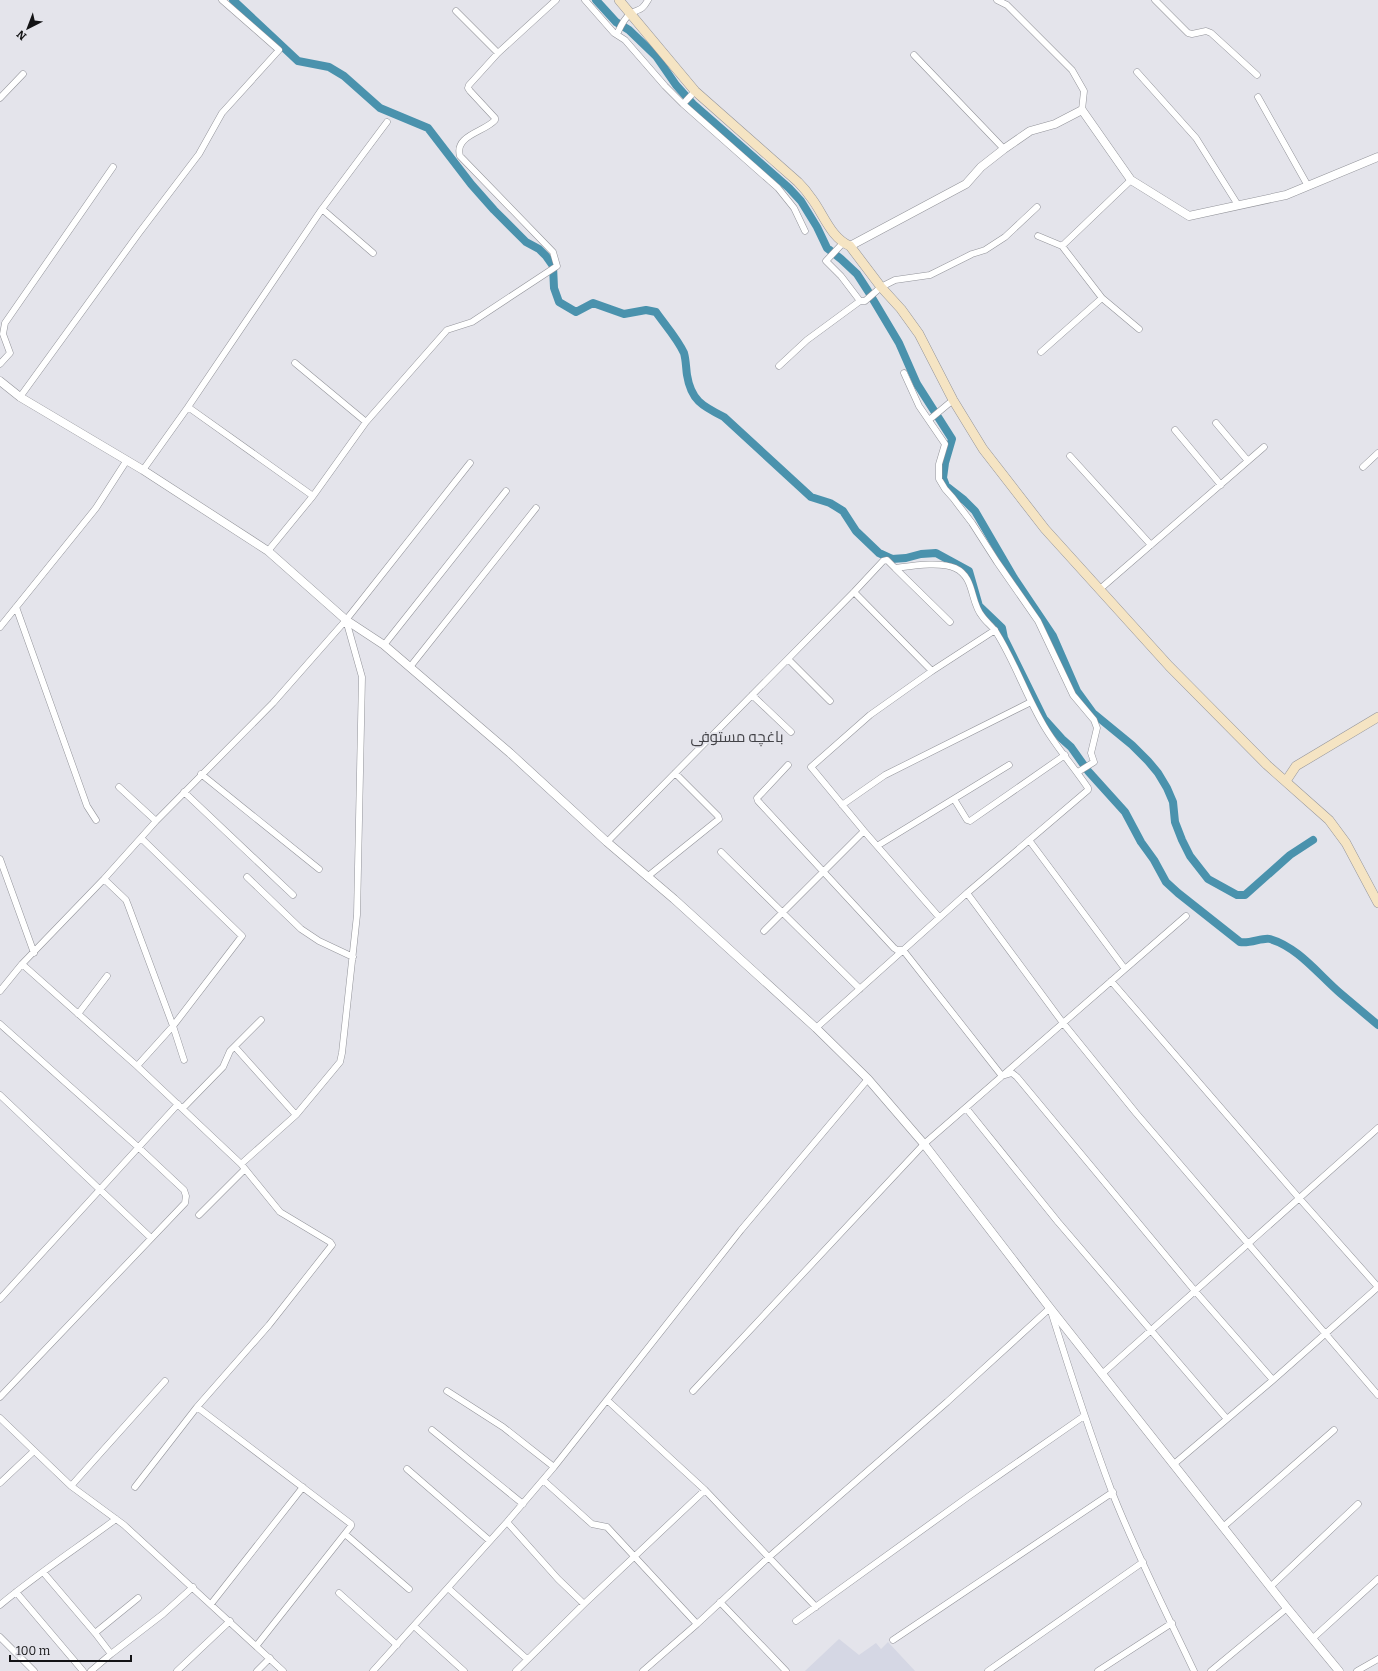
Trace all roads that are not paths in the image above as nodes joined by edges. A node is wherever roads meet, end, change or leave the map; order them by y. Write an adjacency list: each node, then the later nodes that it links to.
1 (222, 0): 47 (street)
2 (556, 0): 13 (street)
3 (585, 0): 12 (street)
4 (619, 0): 11 (main road)
5 (648, 0): 11 (street)
6 (997, 0): 9 (street)
7 (1012, 0): 9 (street)
8 (1155, 0): 17 (street)
9 (1007, 5): 22 (street)
10 (456, 11): 13 (street)
11 (628, 17): 12 (street); 18 (main road)
12 (618, 33): 21 (street)
13 (498, 53): 51 (street)
14 (914, 55): 24 (street)
15 (1137, 72): 29 (street)
16 (23, 74): 20 (street)
17 (1257, 75)
18 (692, 93): 21 (street); 34 (main road)
19 (1258, 97): 28 (street)
20 (0, 98)
21 (683, 104): 32 (street)
22 (1082, 110): 24 (street); 27 (street)
23 (387, 122): 31 (street)
24 (1004, 149): 34 (street)
25 (1378, 157): 28 (street)
26 (113, 167): 43 (street)
27 (1131, 180): 29 (street); 35 (street)
28 (1308, 186): 29 (street)
29 (1238, 205)
30 (1036, 208): 37 (street)
31 (322, 209): 36 (street); 49 (street)
32 (805, 231)
33 (1038, 236): 35 (street)
34 (844, 245): 37 (main road); 39 (street)
35 (1062, 246): 38 (street)
36 (373, 253)
37 (879, 290): 39 (street); 48 (main road)
38 (1102, 298): 40 (street); 41 (street)
39 (862, 301): 44 (street)
40 (1139, 329)
41 (1041, 352)
42 (295, 363): 51 (street)
43 (0, 364)
44 (778, 366)
45 (904, 373): 50 (street)
46 (0, 380): 47 (street)
47 (20, 397): 57 (street)
48 (953, 400): 50 (street); 69 (main road)
49 (188, 407): 61 (street); 64 (street)
50 (929, 420): 89 (street)
51 (366, 422): 64 (street)
52 (1216, 423): 58 (street)
53 (1175, 430): 62 (street)
54 (1264, 447): 58 (street)
55 (1378, 453): 60 (street)
56 (1070, 456): 66 (street)
57 (127, 460): 61 (street); 71 (street)
58 (1248, 461): 62 (street)
59 (470, 463): 72 (street)
60 (1363, 466)
61 (143, 470): 67 (street)
62 (1221, 485): 66 (street)
63 (506, 490): 76 (street)
64 (313, 496): 67 (street)
65 (536, 508): 78 (street)
66 (1151, 545): 69 (street)
67 (268, 551): 72 (street)
68 (895, 568): 70 (street); 73 (street); 75 (street)
69 (1100, 589): 91 (main road)
70 (854, 592): 77 (street); 79 (street)
71 (16, 607): 74 (street); 96 (street)
72 (346, 620): 76 (street); 90 (street); 119 (street)
73 (950, 622)
74 (0, 627)
75 (995, 630): 79 (street); 82 (street)
76 (384, 645): 78 (street)
77 (788, 659): 80 (street); 81 (street)
78 (410, 667): 101 (street)
79 (932, 671): 95 (street)
80 (752, 695): 84 (street); 88 (street)
81 (830, 701)
82 (1031, 702): 85 (street); 95 (street)
83 (1378, 717): 91 (main road)
84 (791, 732)
85 (1065, 755): 89 (street); 94 (street)
86 (788, 765): 106 (street)
87 (1009, 765): 94 (street)
88 (675, 772): 101 (street); 108 (street)
89 (1078, 772): 100 (street)
90 (202, 774): 93 (street); 105 (street)
91 (1286, 781): 112 (main road)
92 (119, 787): 97 (street)
93 (184, 792): 97 (street); 111 (street)
94 (954, 799): 102 (street)
95 (842, 805): 98 (street)
96 (96, 820)
97 (156, 821): 99 (street)
98 (864, 831): 102 (street); 106 (street)
99 (141, 838): 109 (street); 130 (street)
100 (1029, 840): 110 (street); 121 (street)
101 (607, 842): 108 (street)
102 (877, 846): 115 (street)
103 (721, 852): 113 (street)
104 (0, 859): 118 (street)
105 (319, 869)
106 (824, 872): 113 (street); 117 (street)
107 (247, 877): 119 (street)
108 (647, 877): 131 (street)
109 (104, 879): 118 (street); 130 (street)
110 (967, 893): 115 (street); 128 (street)
111 (293, 896)
112 (1378, 903)
113 (783, 912): 116 (street); 124 (street)
114 (1186, 916): 121 (street)
115 (939, 917): 117 (street)
116 (764, 931)
117 (903, 950): 124 (street); 135 (street)
118 (34, 953): 120 (street)
119 (353, 957): 140 (street)
120 (22, 964): 125 (street); 126 (street)
121 (1125, 969): 123 (street)
122 (107, 976): 126 (street)
123 (1111, 981): 128 (street); 146 (street)
124 (860, 989): 131 (street)
125 (0, 991)
126 (78, 1014): 134 (street)
127 (261, 1020): 132 (street)
128 (1063, 1023): 135 (street); 149 (street)
129 (0, 1024): 143 (street)
130 (173, 1026): 133 (street); 134 (street)
131 (816, 1028): 136 (street)
132 (235, 1047): 138 (street); 140 (street)
133 (184, 1060)
134 (137, 1066): 138 (street)
135 (1002, 1076): 139 (street); 151 (street)
136 (868, 1079): 142 (street); 163 (street)
137 (0, 1095): 145 (street)
138 (180, 1106): 143 (street); 144 (street)
139 (966, 1108): 142 (street); 154 (street)
140 (296, 1115): 144 (street)
141 (1378, 1128): 146 (street)
142 (924, 1144): 153 (street); 160 (street)
143 (138, 1147): 145 (street); 148 (street)
144 (243, 1167): 147 (street); 164 (street)
145 (100, 1191): 148 (street); 152 (street)
146 (1299, 1198): 149 (street); 150 (street)
147 (198, 1215)
148 (151, 1238): 162 (street)
149 (1248, 1244): 151 (street); 155 (street)
150 (1378, 1287): 155 (street)
151 (1195, 1291): 154 (street); 157 (street)
152 (0, 1299)
153 (1050, 1308): 156 (street); 165 (street); 189 (street)
154 (1150, 1331): 156 (street); 167 (street)
155 (1325, 1333): 157 (street); 161 (street)
156 (1102, 1374): 171 (street)
157 (1273, 1380): 167 (street)
158 (164, 1381): 176 (street)
159 (447, 1391): 172 (street)
160 (693, 1391)
161 (1378, 1395)
162 (0, 1396)
163 (607, 1400): 172 (street); 179 (street)
164 (197, 1407): 177 (street); 178 (street)
165 (1084, 1416): 180 (street); 204 (street)
166 (0, 1418): 170 (street)
167 (1227, 1419): 171 (street)
168 (432, 1430): 181 (street)
169 (1334, 1430): 185 (street)
170 (34, 1451): 175 (street); 176 (street)
171 (1174, 1464): 185 (street)
172 (554, 1467): 174 (street)
173 (407, 1469): 187 (street)
174 (542, 1480): 181 (street); 188 (street)
175 (0, 1483)
176 (71, 1486): 183 (street)
177 (135, 1487)
178 (303, 1487): 186 (street); 201 (street)
179 (705, 1490): 188 (street); 189 (street)
180 (1112, 1492): 190 (street); 214 (street)
181 (523, 1504): 184 (street)
182 (1358, 1504): 194 (street)
183 (116, 1519): 191 (street); 193 (street)
184 (507, 1522): 187 (street); 202 (street)
185 (1223, 1527): 194 (street)
186 (345, 1534): 196 (street); 215 (street)
187 (490, 1542): 195 (street)
188 (635, 1557): 202 (street); 209 (street)
189 (770, 1557): 200 (street); 204 (street)
190 (1143, 1562): 208 (street); 232 (street)
191 (43, 1572): 197 (street); 211 (street)
192 (1378, 1579): 213 (street)
193 (193, 1587): 201 (street); 217 (street)
194 (1270, 1587): 205 (street)
195 (448, 1588): 210 (street); 219 (street)
196 (409, 1589)
197 (16, 1592): 203 (street); 222 (street)
198 (339, 1593): 216 (street)
199 (138, 1598): 211 (street)
200 (720, 1602): 209 (street); 231 (street)
201 (211, 1604): 206 (street)
202 (584, 1604): 219 (street)
203 (0, 1605)
204 (816, 1607): 207 (street)
205 (1287, 1608): 213 (street); 235 (street)
206 (230, 1621): 215 (street); 224 (street)
207 (796, 1621)
208 (1172, 1623): 233 (street); 234 (street)
209 (697, 1624): 230 (street)
210 (414, 1626): 216 (street); 228 (street)
211 (95, 1633): 217 (street)
212 (0, 1637): 221 (street)
213 (1312, 1639): 236 (street)
214 (893, 1640)
215 (257, 1645): 218 (street)
216 (397, 1645): 227 (street)
217 (111, 1654): 223 (street)
218 (270, 1658): 225 (street); 226 (street)
219 (527, 1659): 229 (street)
220 (1378, 1660): 237 (street)
221 (34, 1671)
222 (83, 1671)
223 (91, 1671)
224 (177, 1671)
225 (257, 1671)
226 (283, 1671)
227 (373, 1671)
228 (464, 1671)
229 (516, 1671)
230 (643, 1671)
231 (786, 1671)
232 (988, 1671)
233 (1098, 1671)
234 (1194, 1671)
235 (1211, 1671)
236 (1339, 1671)
237 (1356, 1671)

